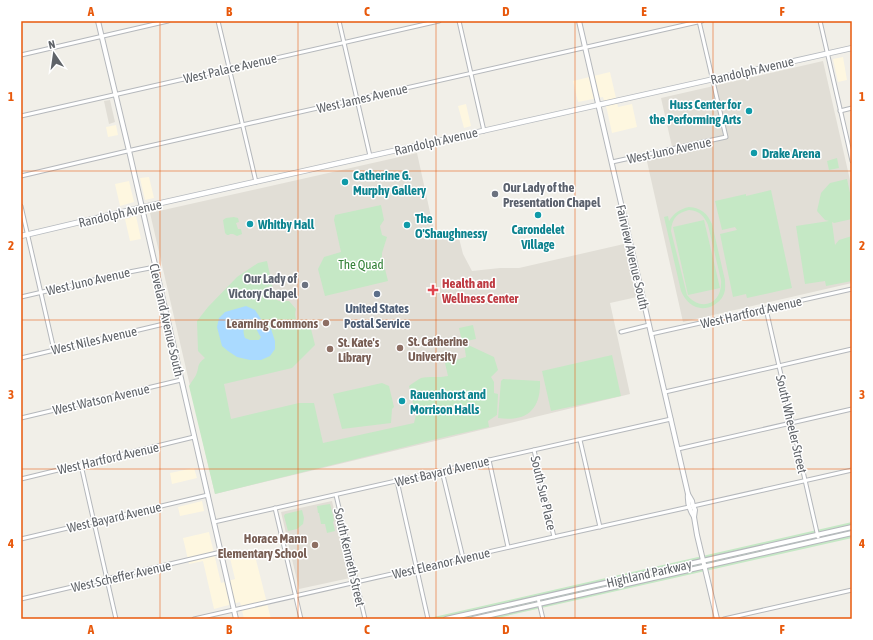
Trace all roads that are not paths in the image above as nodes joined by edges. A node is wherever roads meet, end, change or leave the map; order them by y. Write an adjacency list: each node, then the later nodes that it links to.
1 (98, 21): 10 (street, Cleveland Avenue South)
2 (168, 21): 10 (street)
3 (218, 21): 16 (street)
4 (339, 21): 11 (street)
5 (439, 21): 11 (street, West Palace Avenue)
6 (459, 21): 17 (street)
7 (579, 21): 12 (street, Fairview Avenue South)
8 (700, 21): 12 (street, West James Avenue); 18 (street)
9 (820, 21): 14 (street)
10 (101, 36): 15 (street); 19 (street, Cleveland Avenue South)
11 (344, 43): 16 (street, West Palace Avenue); 20 (street)
12 (585, 48): 17 (street, West James Avenue); 21 (street, Fairview Avenue South)
13 (852, 48): 14 (main road, Randolph Avenue)
14 (827, 54): 18 (main road, Randolph Avenue); 23 (street)
15 (21, 55)
16 (229, 68): 19 (street, West Palace Avenue); 25 (street)
17 (471, 73): 20 (street, West James Avenue); 26 (street)
18 (713, 79): 21 (main road, Randolph Avenue); 30 (street, West Juno Avenue)
19 (116, 94): 24 (street, West Palace Avenue); 27 (street, Cleveland Avenue South)
20 (357, 99): 25 (street, West James Avenue); 28 (street)
21 (598, 105): 26 (main road, Randolph Avenue); 30 (street, Fairview Avenue South)
22 (852, 108): 23 (street)
23 (840, 111): 29 (street)
24 (21, 116)
25 (243, 125): 27 (street, West James Avenue); 32 (street)
26 (484, 131): 28 (main road, Randolph Avenue)
27 (129, 151): 31 (street, West James Avenue); 34 (street, Cleveland Avenue South)
28 (370, 156): 32 (main road, Randolph Avenue)
29 (852, 161)
30 (612, 162): 43 (street, Fairview Avenue South)
31 (21, 176)
32 (256, 182): 34 (main road, Randolph Avenue)
33 (21, 206): 35 (street)
34 (142, 208): 35 (main road, Randolph Avenue); 37 (street, Cleveland Avenue South)
35 (28, 235): 36 (main road, Randolph Avenue); 39 (street)
36 (21, 236)
37 (155, 267): 39 (street, West Juno Avenue); 42 (street, Cleveland Avenue South)
38 (852, 289): 41 (street, West Hartford Avenue)
39 (40, 292): 40 (street, West Juno Avenue); 47 (street)
40 (21, 297)
41 (766, 309): 45 (street, West Hartford Avenue); 49 (street, South Wheeler Street)
42 (168, 323): 47 (street, West Niles Avenue); 50 (street, Cleveland Avenue South)
43 (649, 325): 44 (street); 45 (street, Fairview Avenue South)
44 (621, 332)
45 (651, 334): 51 (street, Fairview Avenue South)
46 (852, 349): 49 (street)
47 (54, 350): 48 (street, West Niles Avenue)
48 (21, 358)
49 (779, 366): 51 (street); 55 (street, South Wheeler Street)
50 (181, 380): 53 (street, West Watson Avenue); 56 (street, Cleveland Avenue South)
51 (665, 392): 54 (street, Fairview Avenue South)
52 (852, 409): 55 (street)
53 (21, 418)
54 (671, 419): 57 (street, West Bayard Avenue); 58 (street, Fairview Avenue South)
55 (792, 423): 58 (street); 65 (street, South Wheeler Street)
56 (194, 437): 61 (street, West Hartford Avenue); 67 (street, Cleveland Avenue South)
57 (580, 440): 59 (street, West Bayard Avenue); 73 (street)
58 (678, 449): 69 (street, Fairview Avenue South)
59 (534, 450): 60 (street, West Bayard Avenue); 77 (street, South Sue Place)
60 (489, 460): 63 (street, West Bayard Avenue); 80 (street)
61 (81, 465): 64 (street, West Hartford Avenue); 71 (street)
62 (852, 470): 65 (street, West Eleanor Avenue)
63 (442, 471): 66 (street, West Bayard Avenue); 82 (street)
64 (21, 479)
65 (805, 480): 69 (street, West Eleanor Avenue); 76 (street, South Wheeler Street)
66 (397, 481): 68 (street, West Bayard Avenue); 85 (street)
67 (208, 495): 71 (street, West Bayard Avenue); 72 (street, Cleveland Avenue South)
68 (336, 495): 70 (street, West Bayard Avenue); 87 (street, South Kenneth Street)
69 (691, 506): 73 (street, West Eleanor Avenue); 83 (street, Fairview Avenue South)
70 (275, 508): 72 (street, West Bayard Avenue); 89 (street)
71 (94, 522): 78 (street, West Bayard Avenue); 86 (street)
72 (214, 522): 81 (street, Cleveland Avenue South)
73 (600, 527): 77 (street, West Eleanor Avenue)
74 (852, 527): 76 (street, Highland Parkway)
75 (852, 533): 79 (street, Highland Parkway)
76 (818, 535): 79 (street, South Wheeler Street); 83 (street, Highland Parkway)
77 (554, 537): 80 (street, West Eleanor Avenue)
78 (21, 539)
79 (819, 540): 84 (street, Highland Parkway)
80 (508, 547): 82 (street, West Eleanor Avenue)
81 (221, 552): 86 (street, West Scheffer Avenue); 93 (street, Cleveland Avenue South)
82 (462, 558): 85 (street, West Eleanor Avenue)
83 (704, 561): 84 (street, Fairview Avenue South); 90 (street, Highland Parkway)
84 (705, 566): 92 (street, Highland Parkway); 103 (street, Fairview Avenue South)
85 (417, 568): 87 (street, West Eleanor Avenue); 99 (street)
86 (107, 579): 91 (street, West Scheffer Avenue); 94 (street)
87 (356, 582): 89 (street, West Eleanor Avenue); 98 (street, South Kenneth Street)
88 (852, 590): 104 (street)
89 (296, 596): 93 (street, West Eleanor Avenue); 97 (street)
90 (538, 598): 92 (street); 100 (street, Highland Parkway)
91 (21, 599)
92 (540, 604): 101 (street, Highland Parkway); 102 (street)
93 (234, 610): 95 (street, West Eleanor Avenue); 96 (street, Cleveland Avenue South)
94 (116, 619)
95 (194, 619)
96 (236, 619)
97 (301, 619)
98 (365, 619)
99 (428, 619)
100 (446, 619)
101 (473, 619)
102 (543, 619)
103 (717, 619)
104 (724, 619)

